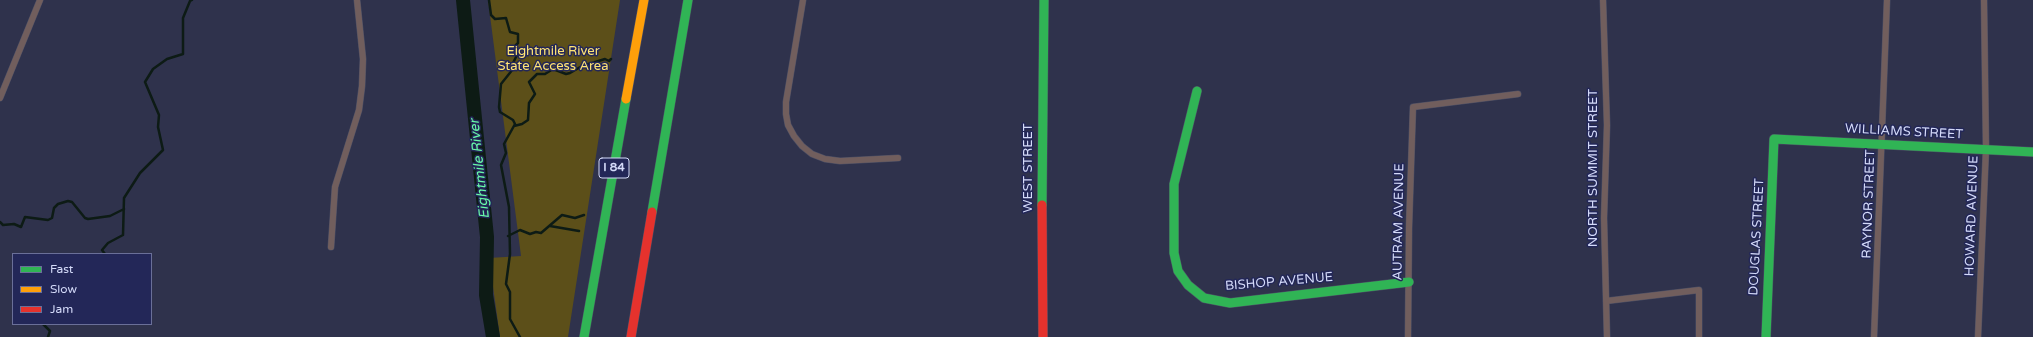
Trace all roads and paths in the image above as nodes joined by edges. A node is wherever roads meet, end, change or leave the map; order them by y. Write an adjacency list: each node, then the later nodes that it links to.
1 (40, 0): 12 (street)
2 (357, 0): 18 (street)
3 (644, 0): 21 (main road, I 84)
4 (688, 0): 22 (main road)
5 (804, 0): 17 (street)
6 (1044, 0): 23 (main road, WEST STREET)
7 (1603, 0): 20 (street, NORTH SUMMIT STREET)
8 (1887, 0): 14 (street, RAYNOR STREET)
9 (1984, 0): 15 (street, HOWARD AVENUE)
10 (1197, 91): 19 (main road, BISHOP AVENUE)
11 (1518, 94): 19 (street, AUTRAM AVENUE)
12 (0, 98)
13 (1774, 139): 14 (main road, WILLIAMS STREET); 27 (main road, DOUGLAS STREET)
14 (1882, 143): 15 (main road, WILLIAMS STREET); 28 (street, RAYNOR STREET)
15 (1986, 150): 16 (main road, WILLIAMS STREET); 29 (street, HOWARD AVENUE)
16 (2033, 152)
17 (898, 158)
18 (331, 247)
19 (1409, 282): 24 (street, AUTRAM AVENUE)
20 (1606, 301): 25 (street, NORTH SUMMIT STREET); 26 (street)
21 (584, 337)
22 (631, 337)
23 (1043, 337)
24 (1408, 337)
25 (1607, 337)
26 (1699, 337)
27 (1766, 337)
28 (1874, 337)
29 (1978, 337)

